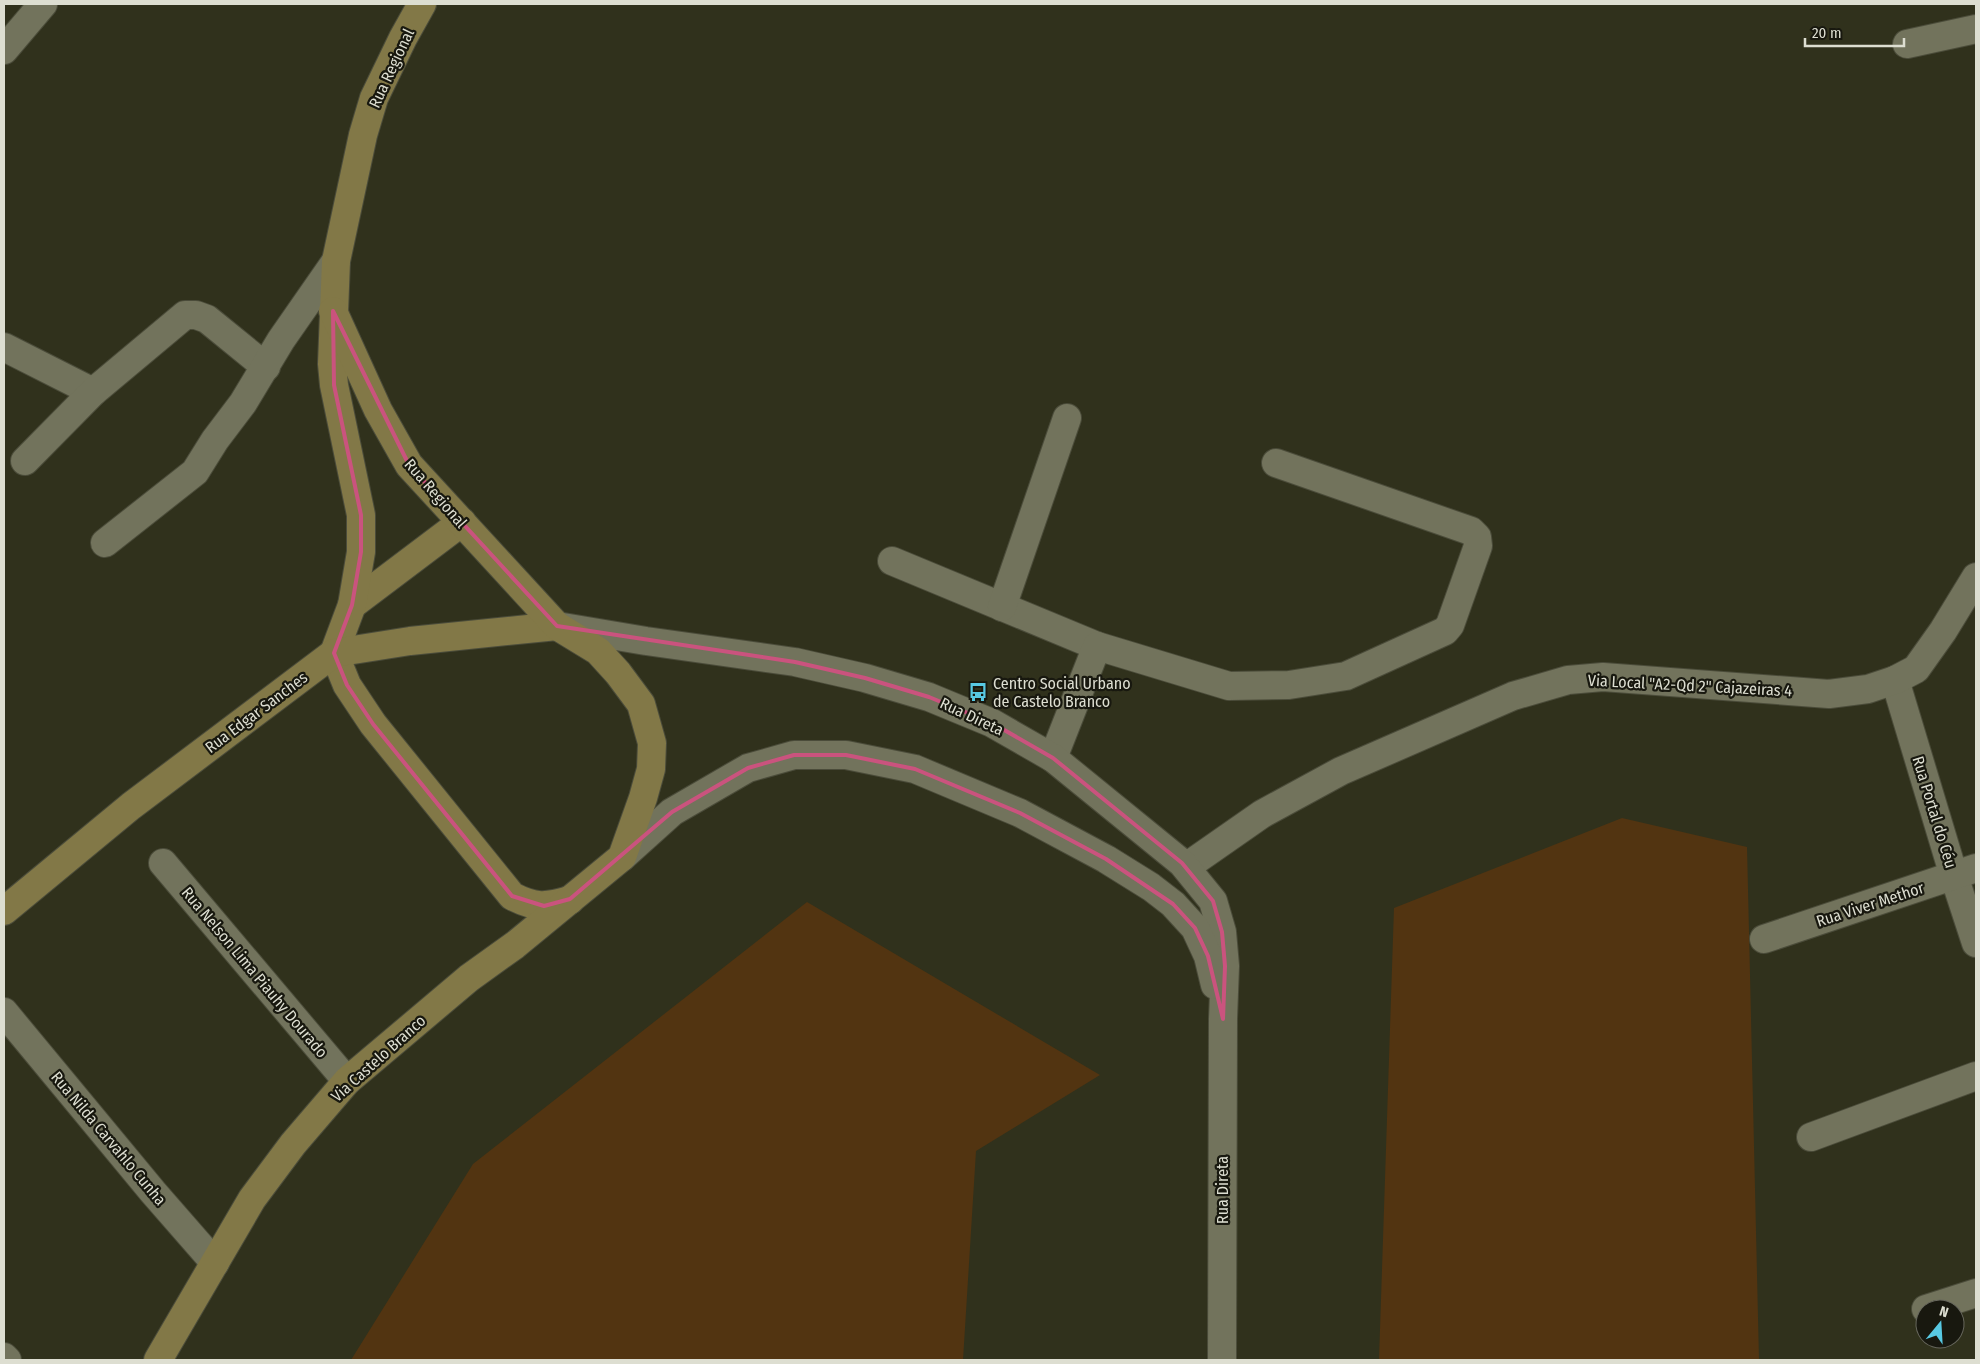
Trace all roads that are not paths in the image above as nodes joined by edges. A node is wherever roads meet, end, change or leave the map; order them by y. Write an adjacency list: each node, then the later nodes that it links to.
1 (43, 4): 5 (street)
2 (422, 4): 6 (main road, Rua Regional)
3 (1976, 29): 4 (street)
4 (1907, 44)
5 (4, 50)
6 (336, 261): 7 (main road, Rua Regional); 9 (street)
7 (333, 312): 14 (main road, Rua Regional); 18 (main road, Rua Regional)
8 (4, 346): 10 (street)
9 (266, 367): 10 (street); 15 (street)
10 (92, 392): 12 (street)
11 (1067, 418): 19 (street)
12 (25, 461)
13 (1276, 463): 21 (street)
14 (462, 522): 18 (main road); 20 (main road, Rua Regional)
15 (105, 543)
16 (892, 561): 19 (street)
17 (1976, 577): 23 (street, Via Local "A2-Qd 2" Cajazeiras 4)
18 (352, 605): 22 (main road, Rua Regional)
19 (1002, 607): 21 (street)
20 (557, 626): 22 (main road, Rua Edgar Sanches); 24 (street, Rua Direta); 26 (main road, Rua Regional)
21 (1097, 646): 24 (street)
22 (334, 653): 31 (main road); 32 (main road, Rua Edgar Sanches)
23 (1896, 680): 29 (street, Via Local "A2-Qd 2" Cajazeiras 4); 30 (street, Rua Portal do Céu)
24 (1053, 758): 25 (street, Rua Direta)
25 (1142, 829): 27 (street); 29 (street, Rua Direta)
26 (622, 857): 27 (street, Rua Direta); 31 (main road, Via Castelo Branco)
27 (1106, 859): 36 (street, Rua Direta)
28 (163, 863): 38 (street, Rua Nelson Lima Piauhy Dourado)
29 (1186, 867): 36 (street, Rua Direta)
30 (1965, 872): 33 (street, Rua Viver Methor); 34 (street, Rua Portal do Céu)
31 (570, 899): 38 (main road, Via Castelo Branco)
32 (4, 910)
33 (1764, 939)
34 (1976, 943)
35 (4, 1012): 40 (street, Rua Nilda Carvahlo Cunha)
36 (1223, 1019): 46 (street, Rua Direta)
37 (1976, 1076): 39 (street)
38 (347, 1082): 40 (main road, Via Castelo Branco)
39 (1812, 1136)
40 (215, 1264): 45 (main road, Via Castelo Branco)
41 (1976, 1293): 42 (street)
42 (1957, 1299)
43 (4, 1356): 44 (street)
44 (7, 1360)
45 (158, 1360)
46 (1222, 1360)

